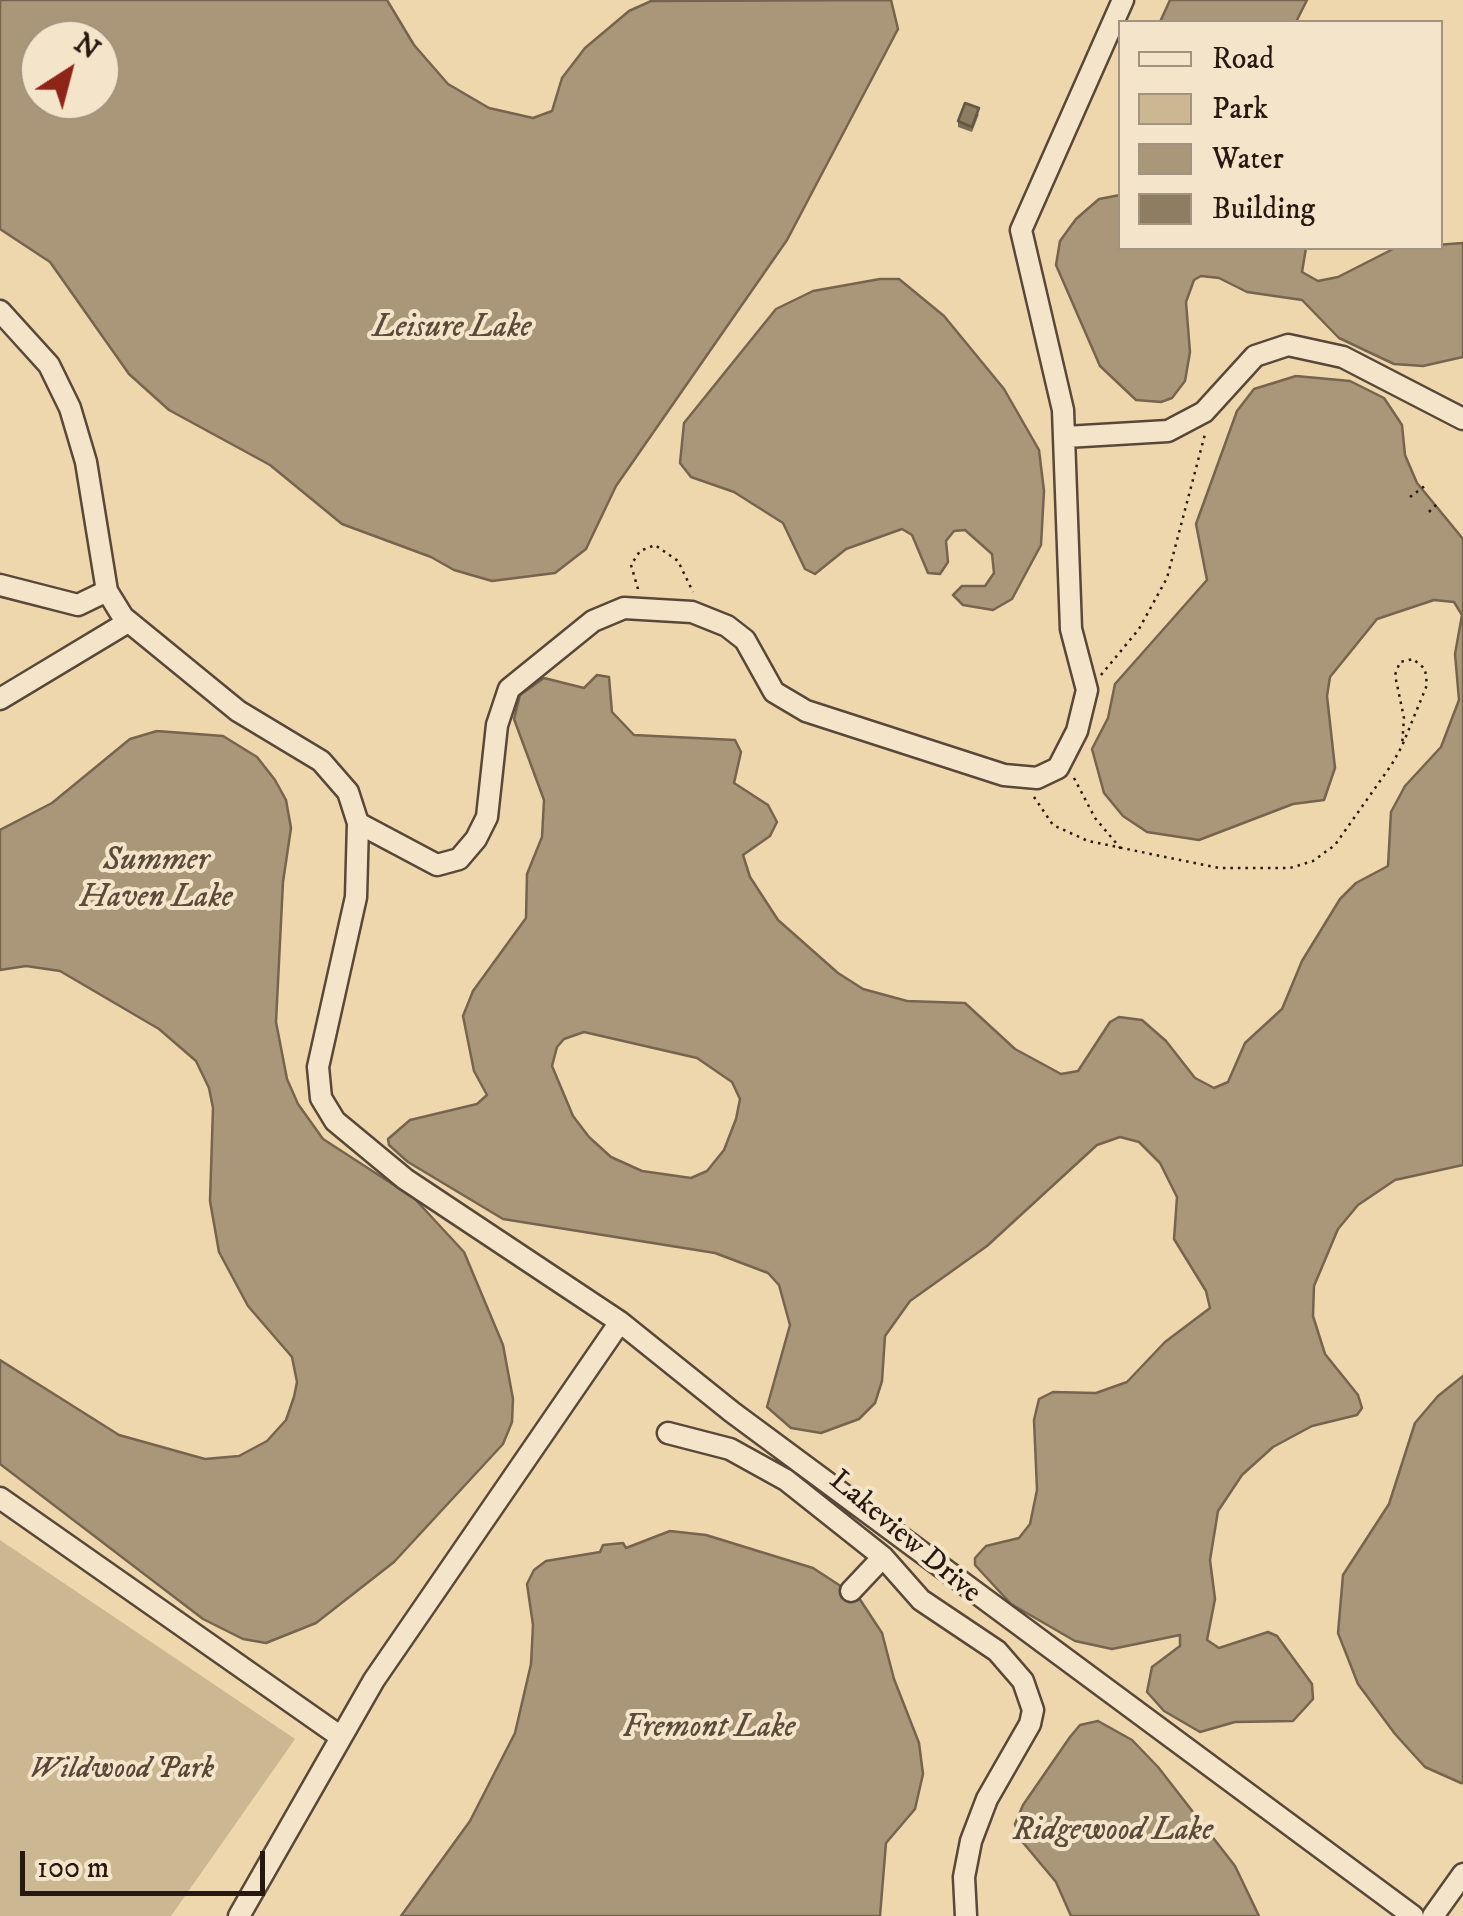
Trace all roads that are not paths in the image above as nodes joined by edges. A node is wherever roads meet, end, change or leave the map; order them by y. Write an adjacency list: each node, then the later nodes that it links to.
1 (1123, 0): 4 (street)
2 (0, 311): 6 (street)
3 (1463, 419): 4 (street)
4 (1066, 438): 9 (street)
5 (0, 584): 6 (street)
6 (107, 591): 7 (street)
7 (128, 622): 8 (street); 9 (street)
8 (0, 699)
9 (358, 823): 10 (street)
10 (620, 1322): 15 (street); 19 (street)
11 (668, 1434): 13 (street, Lakeview Drive)
12 (0, 1498): 15 (street)
13 (883, 1557): 14 (street); 18 (street, Lakeview Drive)
14 (851, 1590)
15 (342, 1736): 17 (street)
16 (1463, 1874): 20 (street)
17 (239, 1916)
18 (966, 1916)
19 (1412, 1916)
20 (1432, 1916)

